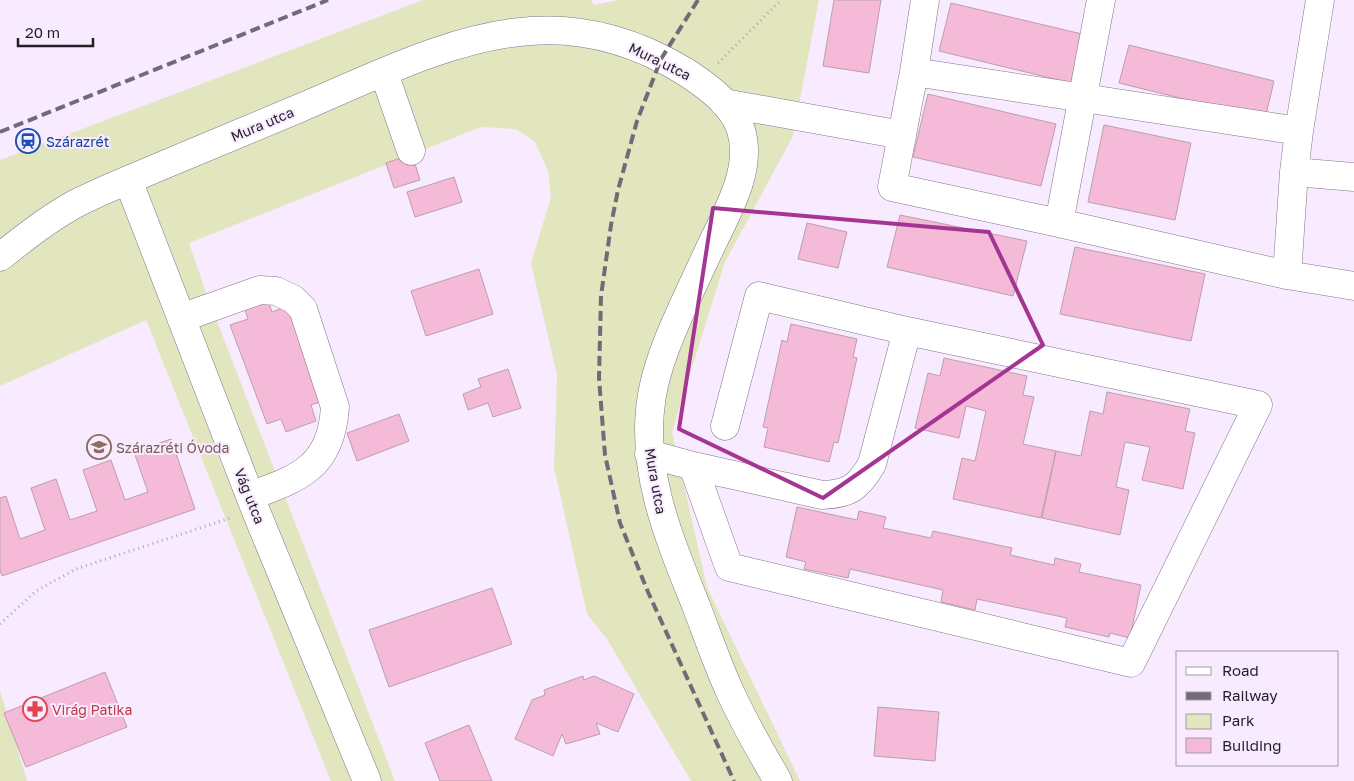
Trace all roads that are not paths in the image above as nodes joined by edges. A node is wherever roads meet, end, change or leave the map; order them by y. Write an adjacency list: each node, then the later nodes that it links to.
1 (925, 0): 4 (street)
2 (1101, 0): 6 (street)
3 (1320, 0): 8 (street)
4 (914, 72): 6 (street); 9 (street)
5 (384, 73): 7 (street, Mura utca); 10 (street); 13 (street, Mura utca)
6 (1083, 98): 8 (street); 14 (street)
7 (724, 103): 9 (street); 21 (street, Mura utca)
8 (1299, 131): 11 (street)
9 (902, 135): 14 (street)
10 (411, 151)
11 (1294, 172): 12 (street); 16 (street)
12 (1354, 177)
13 (128, 180): 15 (street, Mura utca); 18 (street, Vág utca)
14 (1058, 223): 16 (street)
15 (0, 257)
16 (1287, 275): 17 (street)
17 (1354, 286)
18 (181, 318): 23 (street, Vág utca); 23 (street)
19 (907, 331): 20 (street); 22 (street); 22 (street)
20 (725, 426)
21 (649, 454): 22 (street); 25 (street, Mura utca)
22 (693, 466)
23 (253, 502): 24 (street, Vág utca)
24 (367, 781)
25 (778, 781)

